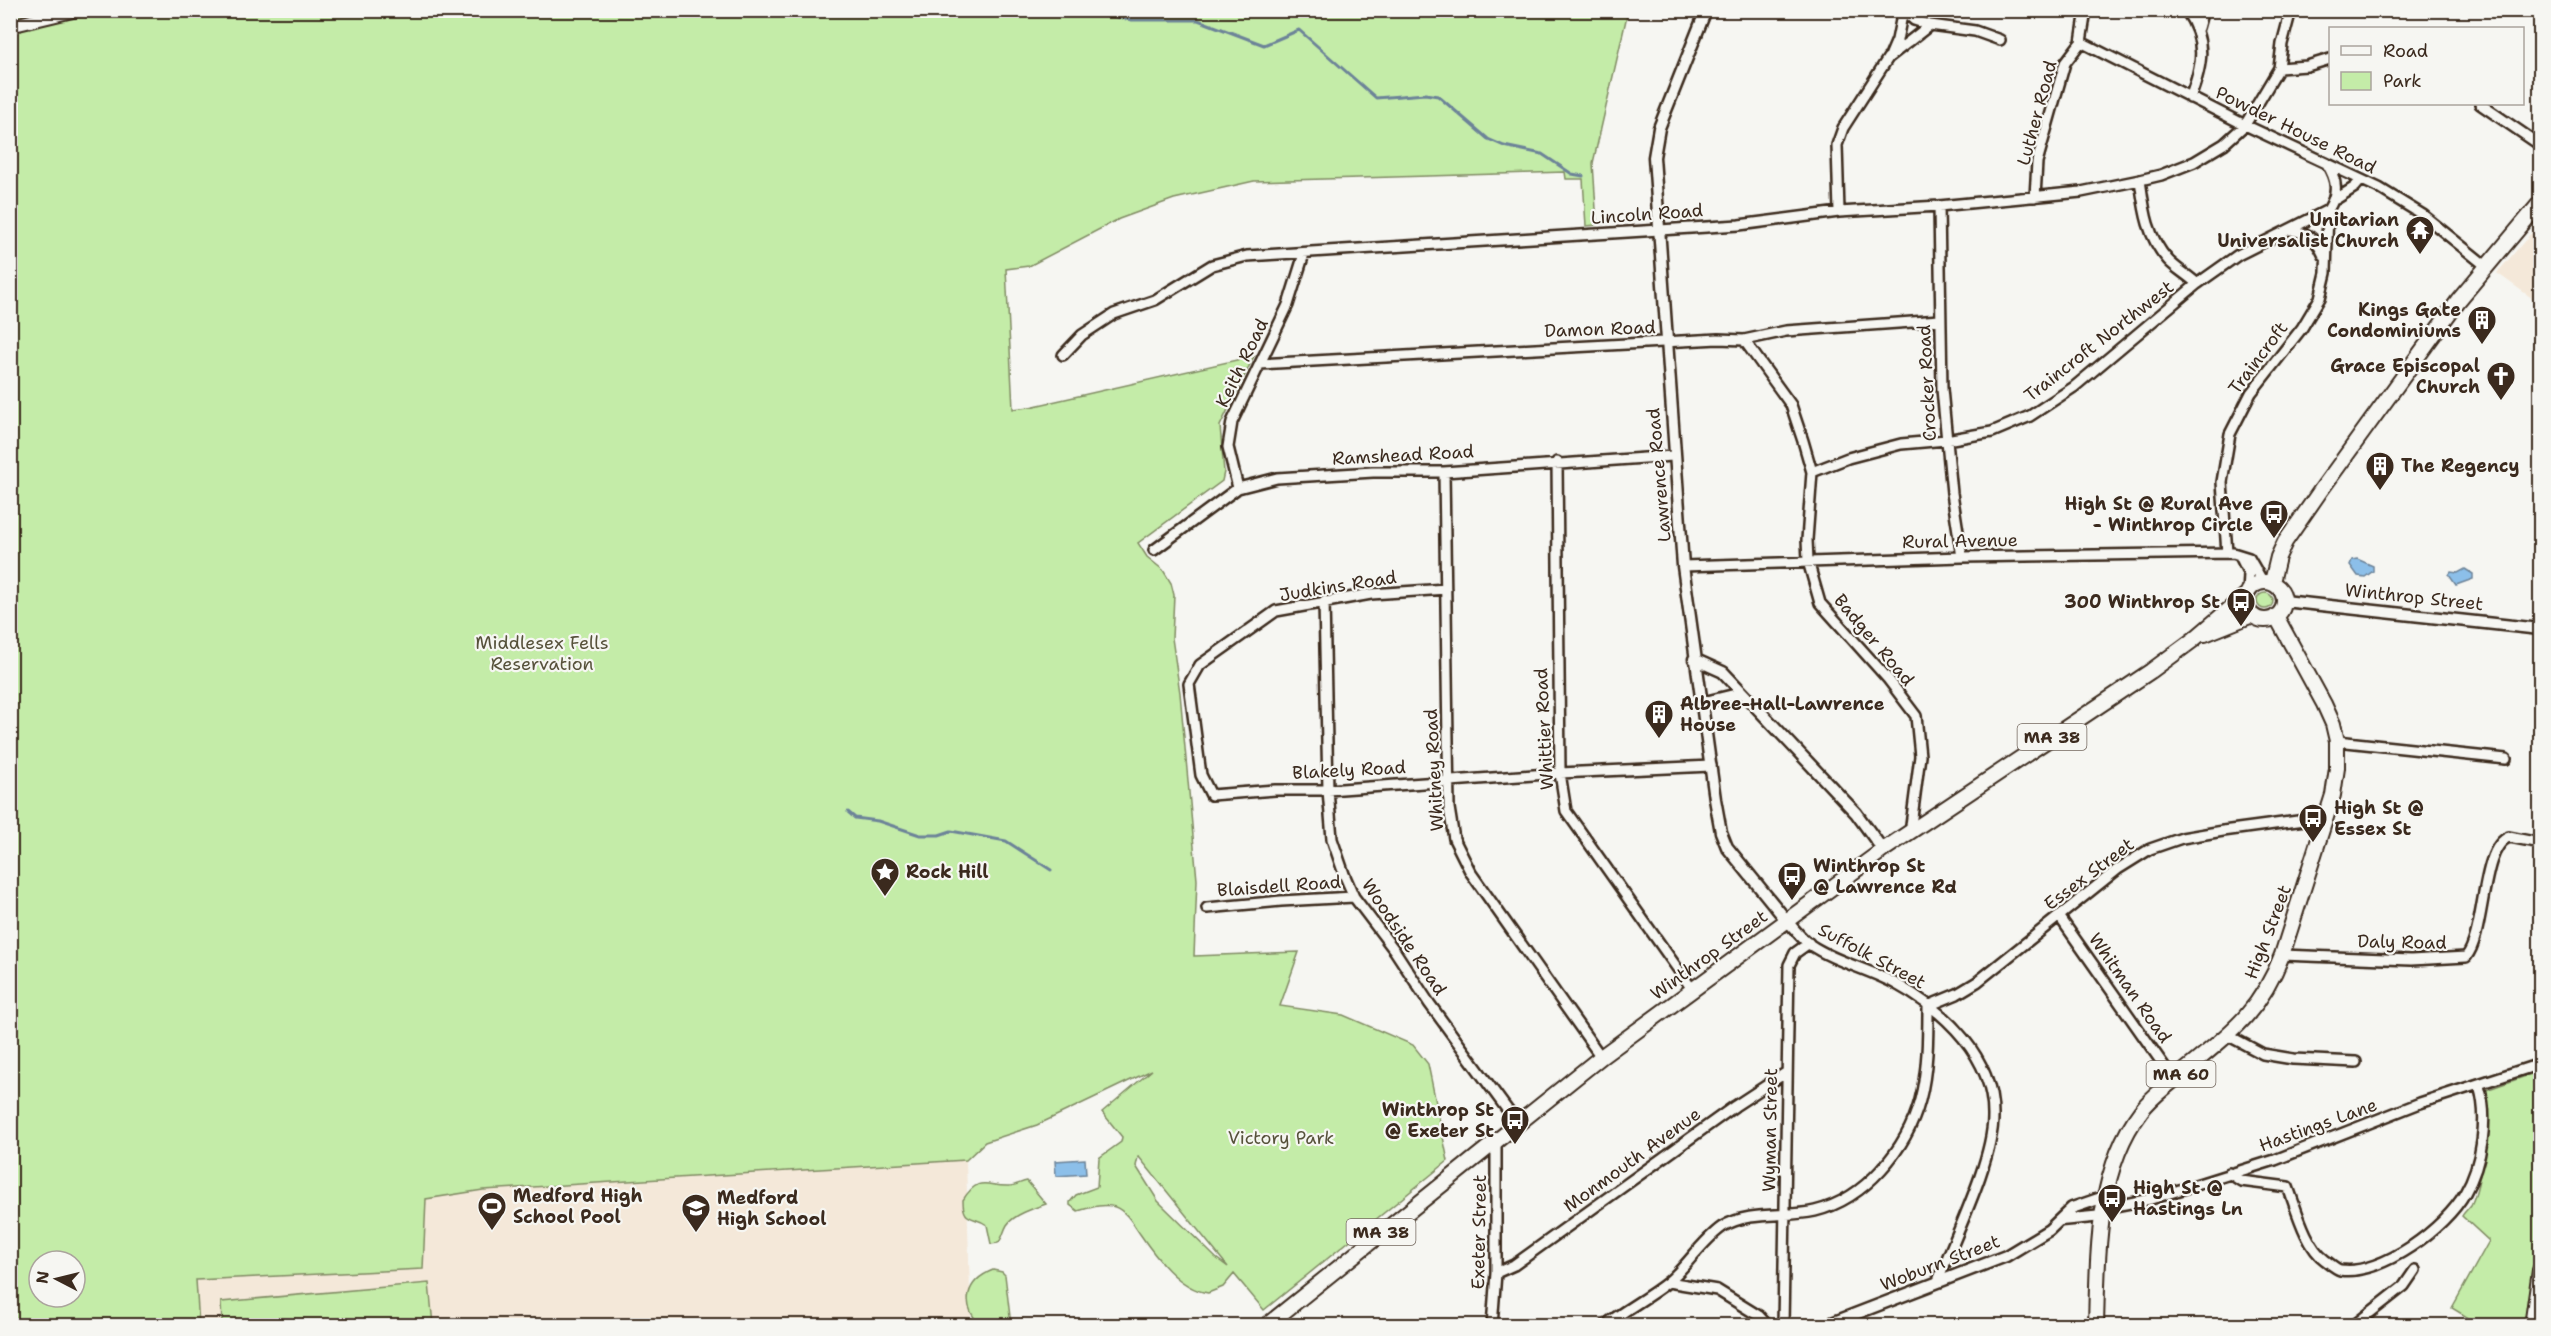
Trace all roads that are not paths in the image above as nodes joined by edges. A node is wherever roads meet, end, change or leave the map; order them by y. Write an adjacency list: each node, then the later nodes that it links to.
1 (77, 10): 9 (main road)
2 (1706, 10): 29 (street, Lawrence Road)
3 (1903, 10): 8 (street); 13 (street)
4 (2086, 10): 12 (street)
5 (2186, 10): 10 (street)
6 (2203, 10): 10 (street)
7 (2292, 10): 15 (street)
8 (1930, 25): 11 (street); 13 (street)
9 (10, 26)
10 (2198, 28): 16 (street)
11 (2000, 40)
12 (2081, 42): 16 (street, Powder House Road); 23 (street, Luther Road)
13 (1888, 58): 28 (street)
14 (2329, 60): 15 (street)
15 (2279, 68): 18 (street, Lincoln Road)
16 (2190, 98): 18 (street, Powder House Road)
17 (2481, 105): 19 (street)
18 (2245, 125): 20 (street, Powder House Road); 21 (street, Lincoln Road)
19 (2541, 145)
20 (2327, 164): 22 (street, Powder House Road); 24 (street)
21 (2140, 180): 23 (street, Lincoln Road); 34 (street)
22 (2361, 180): 24 (street); 33 (street, Powder House Road)
23 (2036, 197): 26 (street, Lincoln Road)
24 (2336, 198): 27 (street)
25 (2541, 203): 33 (main road)
26 (1939, 206): 28 (street, Lincoln Road); 35 (street, Crocker Road)
27 (2328, 210): 30 (street); 32 (street, Traincroft)
28 (1839, 212): 29 (street, Lincoln Road)
29 (1657, 230): 31 (street, Lincoln Road); 37 (street, Lawrence Road)
30 (2288, 230): 32 (street); 34 (street)
31 (1304, 254): 38 (street, Lincoln Road); 39 (street, Keith Road)
32 (2325, 258): 47 (street, Traincroft)
33 (2486, 266): 52 (main road)
34 (2197, 284): 40 (street, Traincroft Northwest)
35 (1940, 320): 36 (street, Damon Road); 40 (street, Crocker Road)
36 (1744, 340): 37 (street, Damon Road); 44 (street, Badger Road)
37 (1665, 343): 39 (street, Damon Road); 41 (street, Lawrence Road)
38 (1063, 355)
39 (1260, 364): 45 (street, Keith Road)
40 (1946, 440): 44 (street, Traincroft Northwest); 49 (street, Crocker Road)
41 (1673, 456): 42 (street, Ramshead Road); 51 (street, Lawrence Road)
42 (1557, 462): 43 (street, Ramshead Road); 67 (street, Whittier Road)
43 (1444, 472): 45 (street, Ramshead Road); 53 (street, Whitney Road)
44 (1812, 472): 50 (street, Badger Road)
45 (1238, 488): 46 (street, Ramshead Road)
46 (1154, 550)
47 (2227, 553): 48 (street, Rural Avenue); 49 (street, Rural Avenue)
48 (2239, 554): 52 (street); 54 (street)
49 (1962, 556): 50 (street, Rural Avenue)
50 (1808, 561): 51 (street, Rural Avenue); 72 (street, Badger Road)
51 (1683, 566): 61 (street, Lawrence Road)
52 (2268, 582): 54 (main road); 56 (main road)
53 (1446, 589): 55 (street, Judkins Road); 68 (street, Whitney Road)
54 (2247, 594): 57 (main road); 60 (main road, Winthrop Street)
55 (1324, 601): 69 (street, Judkins Road); 70 (street, Woodside Road)
56 (2284, 601): 58 (main road); 59 (street, Winthrop Street)
57 (2250, 616): 58 (main road, MA 38); 60 (main road, Winthrop Street / MA 38)
58 (2276, 616): 64 (main road, High Street / MA 60)
59 (2541, 630)
60 (2193, 640): 72 (main road, Winthrop Street / MA 38)
61 (1695, 659): 62 (street); 63 (street, Lawrence Road)
62 (1742, 693): 63 (street); 74 (street)
63 (1701, 703): 66 (street, Lawrence Road)
64 (2337, 741): 65 (street); 71 (main road, High Street / MA 60)
65 (2506, 759)
66 (1711, 766): 67 (street, Blakely Road); 78 (street, Lawrence Road)
67 (1560, 773): 68 (street, Blakely Road); 81 (street, Whittier Road)
68 (1448, 779): 70 (street, Blakely Road); 84 (street, Whitney Road)
69 (1208, 789): 70 (street, Blakely Road)
70 (1328, 790): 75 (street, Woodside Road)
71 (2327, 817): 77 (street, Essex Street); 80 (main road, High Street / MA 60)
72 (1910, 833): 74 (main road, Winthrop Street / MA 38)
73 (2541, 843): 80 (street, Daly Road)
74 (1883, 850): 78 (main road, Winthrop Street / MA 38)
75 (1354, 897): 76 (street, Blaisdell Road); 90 (street, Woodside Road)
76 (1207, 909)
77 (2059, 916): 82 (street, Essex Street); 88 (street, Whitman Road)
78 (1787, 921): 79 (street, Suffolk Street); 81 (main road, Winthrop Street / MA 38)
79 (1809, 943): 82 (street, Suffolk Street); 87 (street, Wyman Street)
80 (2282, 955): 83 (main road, High Street / MA 60)
81 (1692, 989): 84 (main road, Winthrop Street / MA 38)
82 (1928, 1005): 94 (street); 99 (street, Suffolk Street)
83 (2229, 1036): 85 (street); 88 (main road, High Street / MA 60)
84 (1601, 1057): 90 (main road, Winthrop Street / MA 38)
85 (2356, 1062)
86 (2541, 1064): 89 (street, Hastings Lane)
87 (1787, 1072): 94 (street, Wyman Street); 98 (street, Monmouth Avenue)
88 (2174, 1080): 93 (main road, High Street / MA 60)
89 (2479, 1086): 92 (street, Hastings Lane); 92 (street)
90 (1517, 1123): 91 (main road, Winthrop Street / MA 38)
91 (1496, 1139): 98 (street, Exeter Street); 101 (main road, Winthrop Street / MA 38)
92 (2229, 1173): 93 (street, Hastings Lane)
93 (2105, 1206): 95 (street); 95 (street, Woburn Street); 107 (main road, High Street / MA 60)
94 (1785, 1215): 100 (street); 105 (street, Wyman Street)
95 (2061, 1220): 99 (street, Woburn Street)
96 (2415, 1270): 108 (street)
97 (2541, 1270): 109 (main road)
98 (1496, 1273): 102 (street, Exeter Street)
99 (1938, 1281): 106 (street, Woburn Street)
100 (1668, 1282): 103 (street); 104 (street)
101 (1266, 1326)
102 (1492, 1326)
103 (1604, 1326)
104 (1768, 1326)
105 (1783, 1326)
106 (1824, 1326)
107 (2096, 1326)
108 (2353, 1326)
109 (2532, 1326)

